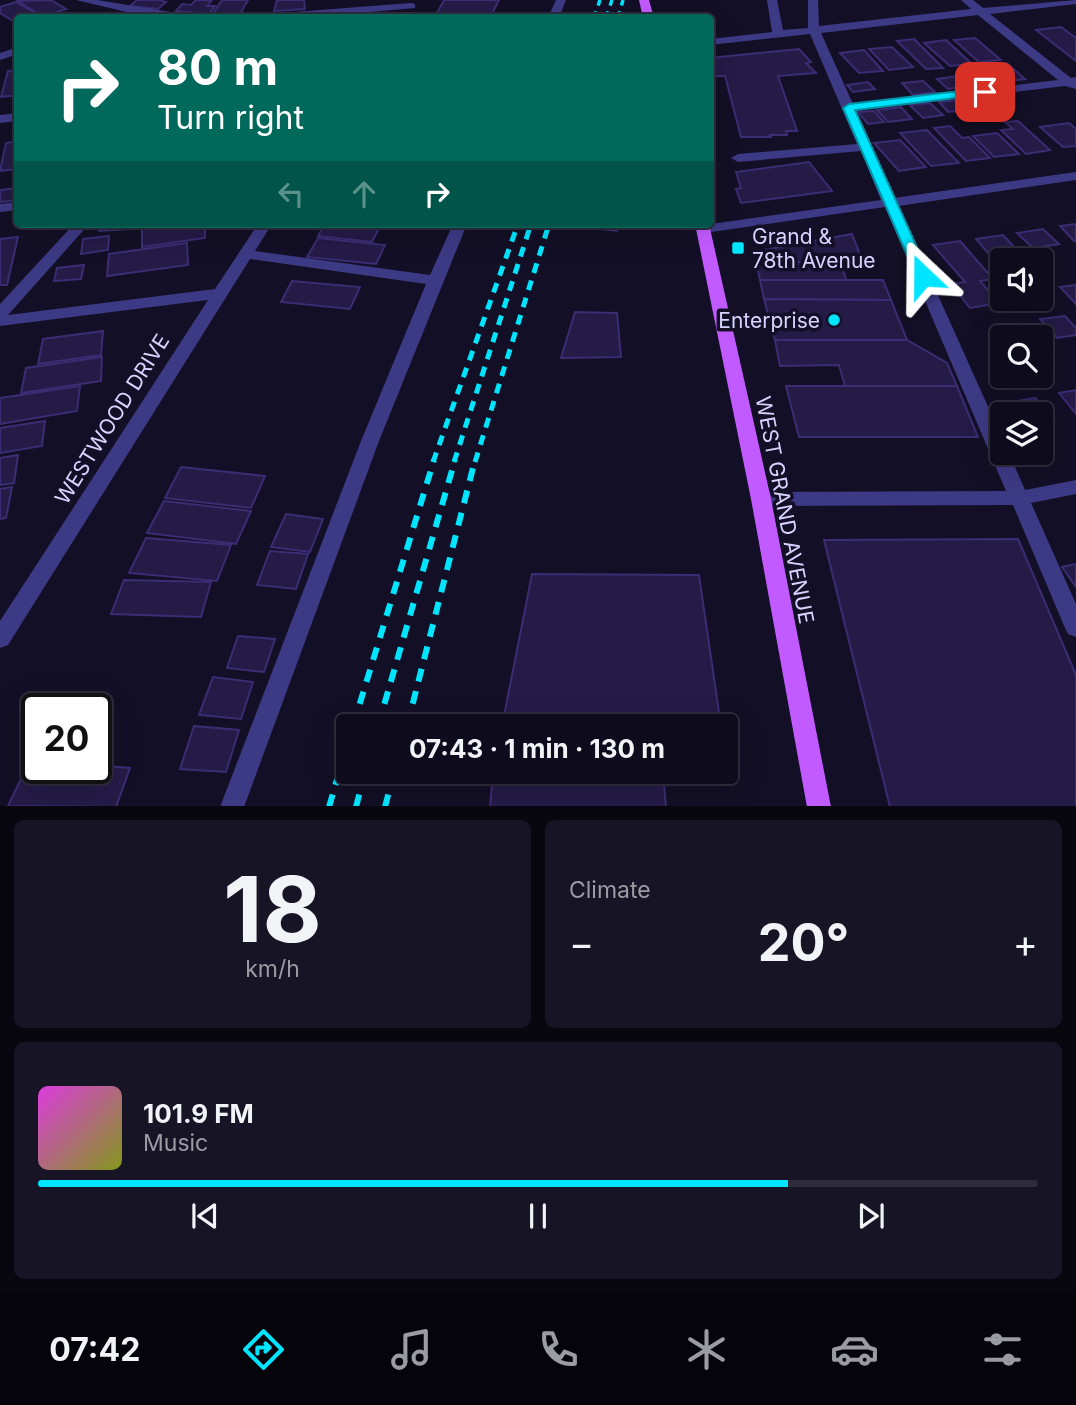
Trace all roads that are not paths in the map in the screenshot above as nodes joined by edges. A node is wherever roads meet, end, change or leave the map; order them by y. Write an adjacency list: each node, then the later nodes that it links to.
1 (81, 0): 7 (street)
2 (772, 0): 13 (street)
3 (813, 0): 12 (street)
4 (967, 0): 8 (street)
5 (1076, 1): 8 (street)
6 (408, 9): 11 (street)
7 (129, 10): 9 (street); 10 (street)
8 (981, 12): 12 (street); 15 (street)
9 (118, 14)
10 (166, 14)
11 (323, 14)
12 (814, 30): 13 (street); 16 (street)
13 (778, 34): 14 (street)
14 (714, 42)
15 (1073, 84): 16 (street)
16 (849, 108): 17 (street)
17 (866, 147): 18 (street); 20 (street)
18 (738, 158)
19 (1076, 176): 20 (street)
20 (891, 202): 21 (street); 32 (street)
21 (714, 225)
22 (78, 228): 29 (street)
23 (262, 228): 26 (street, WESTWOOD DRIVE)
24 (458, 228): 27 (street)
25 (703, 228): 33 (main road, WEST GRAND AVENUE)
26 (244, 254): 27 (street); 28 (street, WESTWOOD DRIVE)
27 (435, 280): 36 (street)
28 (218, 294): 30 (street); 35 (street, WESTWOOD DRIVE)
29 (0, 314)
30 (0, 321)
31 (1076, 487): 32 (street)
32 (1020, 498): 33 (street); 34 (street)
33 (761, 499): 37 (main road, WEST GRAND AVENUE)
34 (1076, 628)
35 (0, 639)
36 (232, 806)
37 (819, 806)

